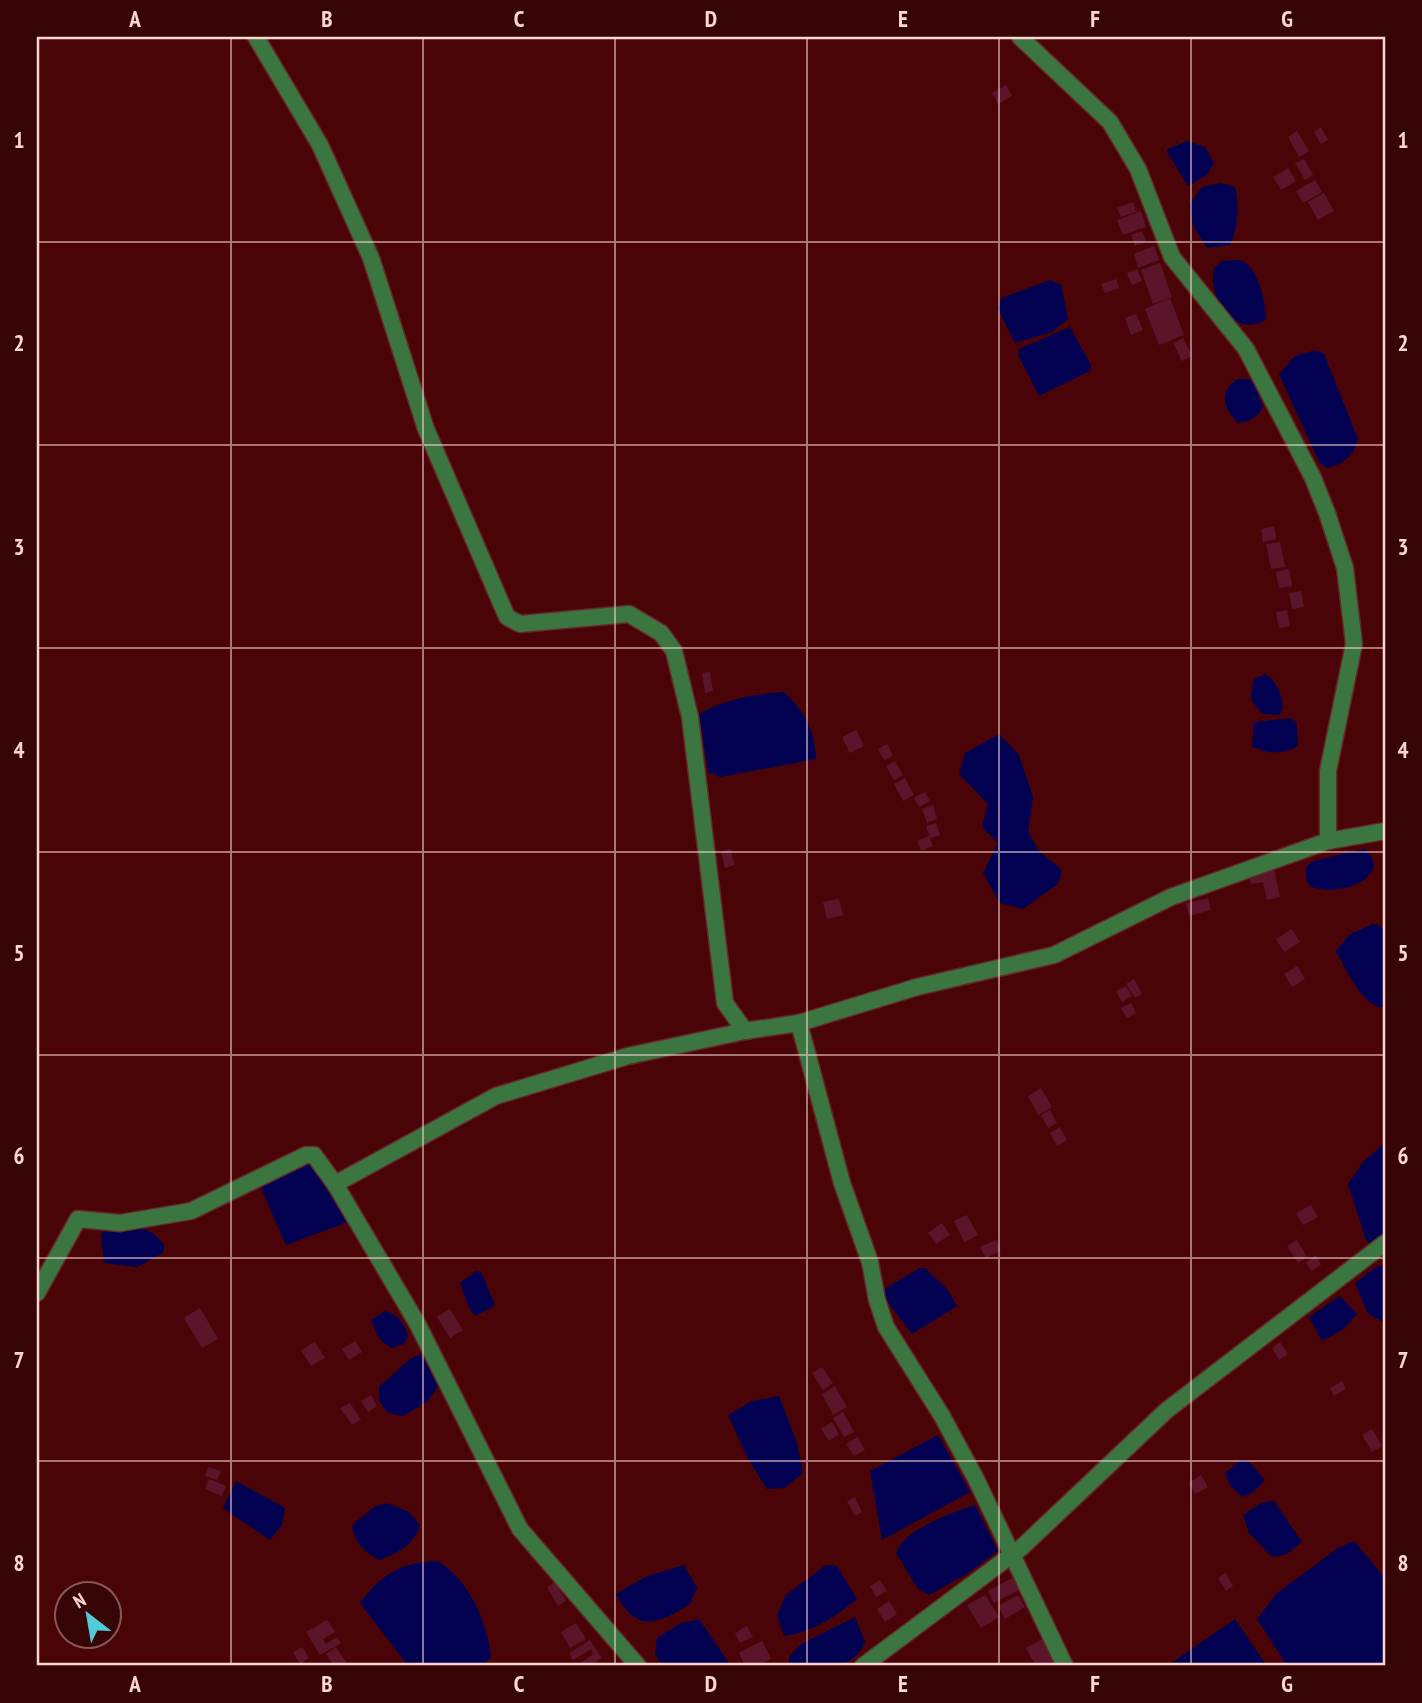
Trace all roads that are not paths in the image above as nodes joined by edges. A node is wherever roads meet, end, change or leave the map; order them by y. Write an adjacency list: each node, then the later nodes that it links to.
1 (257, 37): 6 (street)
2 (1020, 37): 4 (street)
3 (1385, 831): 4 (street)
4 (1328, 841): 5 (street)
5 (799, 1023): 6 (street); 10 (street)
6 (745, 1031): 7 (street)
7 (335, 1184): 9 (street); 11 (street)
8 (1385, 1243): 10 (street)
9 (37, 1293)
10 (1011, 1555): 12 (street); 13 (street)
11 (638, 1666)
12 (863, 1666)
13 (1065, 1666)

